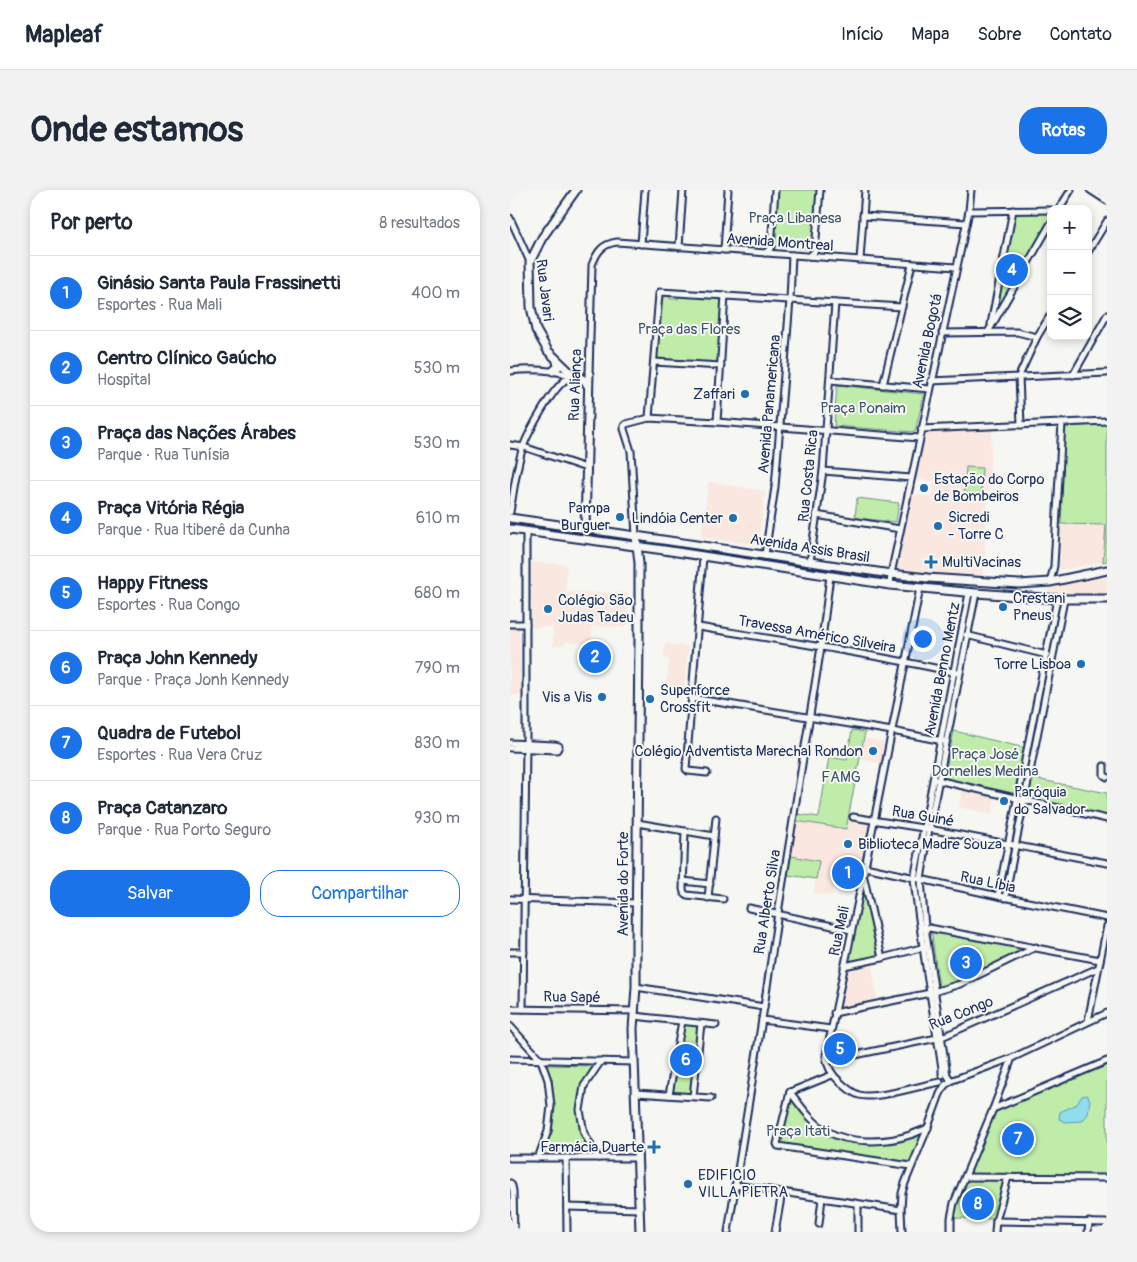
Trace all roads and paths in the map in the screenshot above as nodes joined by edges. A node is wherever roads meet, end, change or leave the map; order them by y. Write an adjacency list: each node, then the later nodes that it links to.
1 (576, 190): 32 (main road)
2 (645, 190): 21 (street)
3 (683, 190): 24 (street)
4 (728, 190): 25 (street)
5 (775, 190): 22 (street)
6 (820, 190): 30 (street)
7 (865, 190): 16 (street)
8 (971, 190): 15 (street, Avenida Bogotá)
9 (1071, 190): 12 (street)
10 (1090, 190): 11 (street)
11 (1107, 201)
12 (1062, 205)
13 (1014, 210): 14 (street); 15 (street); 43 (street)
14 (1047, 210)
15 (969, 211): 19 (street, Avenida Bogotá)
16 (863, 216): 19 (street); 31 (street)
17 (510, 218): 32 (street, Rua Javari)
18 (1107, 221): 26 (street)
19 (966, 223): 34 (street, Avenida Bogotá)
20 (1047, 230): 43 (street)
21 (641, 244): 23 (street, Avenida Montreal); 24 (street, Avenida Montreal)
22 (771, 246): 27 (street); 28 (street)
23 (603, 247): 52 (street, Rua Aliança)
24 (679, 247): 25 (street, Avenida Montreal)
25 (724, 250): 27 (street, Avenida Montreal)
26 (1089, 250)
27 (765, 253): 28 (street, Avenida Montreal)
28 (777, 254): 29 (street, Avenida Montreal)
29 (792, 255): 30 (street, Avenida Montreal); 36 (street, Avenida Panamericana)
30 (810, 256): 31 (street, Avenida Montreal)
31 (860, 260): 33 (street, Avenida Montreal)
32 (530, 262): 46 (main road, Rua Javari)
33 (912, 264): 34 (street, Avenida Montreal); 38 (street)
34 (956, 267): 44 (street, Avenida Bogotá)
35 (725, 295): 36 (street); 47 (street); 48 (street)
36 (790, 300): 37 (street); 66 (street, Avenida Panamericana)
37 (835, 303): 38 (street); 56 (street, Rua Costa Rica)
38 (902, 307): 58 (street)
39 (1107, 315): 41 (street)
40 (1047, 321): 45 (street)
41 (1100, 328): 42 (street); 53 (street)
42 (1107, 328)
43 (989, 331): 44 (street); 45 (street)
44 (942, 333): 57 (street, Avenida Bogotá)
45 (1037, 337): 54 (street)
46 (557, 361): 50 (main road); 55 (main road, Rua Javari)
47 (654, 362): 48 (street); 61 (street)
48 (721, 366): 63 (street)
49 (510, 371): 50 (street)
50 (552, 371): 55 (street)
51 (1107, 373): 53 (street)
52 (589, 374): 55 (main road); 59 (main road, Rua Aliança)
53 (1073, 375): 54 (street)
54 (1019, 376): 57 (street); 65 (street)
55 (578, 377): 59 (main road, Rua Javari); 71 (street)
56 (830, 380): 58 (street); 68 (street, Rua Costa Rica)
57 (931, 381): 60 (street, Avenida Bogotá)
58 (883, 385): 60 (street)
59 (588, 386): 72 (main road, Rua Aliança)
60 (930, 389): 67 (street, Avenida Bogotá)
61 (649, 418): 63 (street); 82 (street)
62 (1107, 421): 64 (street)
63 (716, 422): 66 (street)
64 (1062, 423): 65 (street); 87 (street)
65 (1021, 425): 67 (street)
66 (780, 426): 68 (street); 84 (street, Avenida Panamericana)
67 (921, 429): 69 (street, Avenida Bogotá)
68 (825, 430): 69 (street); 73 (street, Rua Costa Rica)
69 (920, 438): 74 (street, Avenida Bogotá)
70 (510, 445): 71 (street)
71 (524, 447): 72 (street); 75 (street)
72 (586, 468): 78 (main road, Rua Aliança)
73 (823, 471): 74 (street); 76 (street, Rua Costa Rica)
74 (911, 478): 80 (street, Avenida Bogotá)
75 (510, 512)
76 (816, 515): 80 (street); 86 (street, Rua Costa Rica)
77 (510, 518): 78 (main road, Avenida Assis Brasil)
78 (585, 528): 82 (main road, Avenida Assis Brasil)
79 (510, 529): 81 (main road, Avenida Assis Brasil)
80 (900, 529): 89 (street, Avenida Bogotá)
81 (526, 531): 83 (main road, Avenida Assis Brasil); 99 (street)
82 (636, 536): 83 (main road, Avenida do Forte); 84 (main road, Avenida Assis Brasil)
83 (638, 547): 85 (main road, Avenida Assis Brasil); 129 (main road, Avenida do Forte)
84 (764, 555): 86 (main road, Avenida Assis Brasil)
85 (703, 557): 90 (main road, Avenida Assis Brasil); 100 (street)
86 (810, 562): 89 (main road, Avenida Assis Brasil)
87 (1054, 566): 91 (street); 92 (street)
88 (1107, 570): 91 (main road, Avenida Assis Brasil)
89 (891, 574): 92 (main road, Avenida Assis Brasil); 93 (street, Avenida Bogotá)
90 (830, 576): 93 (main road, Avenida Assis Brasil); 105 (street, Rua Alberto Silva)
91 (1062, 580): 92 (main road, Avenida Assis Brasil)
92 (1050, 582)
93 (890, 586): 94 (main road, Avenida Assis Brasil)
94 (920, 588): 95 (main road, Avenida Assis Brasil); 108 (street, Rua Mali)
95 (973, 593): 96 (main road, Avenida Assis Brasil); 103 (street, Avenida Benno Mentz); 104 (street, Avenida Benno Mentz)
96 (1060, 599): 97 (main road, Avenida Assis Brasil); 101 (street); 102 (street)
97 (1107, 599)
98 (510, 624): 99 (street)
99 (526, 624): 117 (street)
100 (698, 626): 105 (street, Travessa Américo Silveira); 110 (street)
101 (1052, 627): 102 (street); 106 (street)
102 (1058, 628): 107 (street)
103 (962, 634): 104 (street); 109 (street, Avenida Benno Mentz)
104 (968, 636): 106 (street); 109 (street, Avenida Benno Mentz)
105 (821, 647): 108 (street, Travessa Américo Silveira); 111 (street, Rua Alberto Silva)
106 (1046, 655): 107 (street); 112 (street)
107 (1053, 656): 113 (street)
108 (906, 662): 109 (street, Travessa Américo Silveira); 114 (street, Rua Mali)
109 (958, 673): 115 (street, Avenida Benno Mentz)
110 (692, 698): 111 (street); 120 (street)
111 (809, 717): 114 (street); 149 (street, Rua Alberto Silva)
112 (1032, 726): 113 (street); 123 (street)
113 (1038, 728): 124 (street)
114 (892, 730): 115 (street); 128 (street, Rua Mali)
115 (944, 741): 122 (street, Avenida Benno Mentz)
116 (510, 743): 117 (street)
117 (526, 746): 117 (street); 118 (street); 145 (street)
118 (510, 748)
119 (1104, 766): 121 (street)
120 (707, 773)
121 (1107, 776)
122 (936, 780): 123 (street); 130 (street, Avenida Benno Mentz)
123 (1017, 799): 124 (street); 133 (street)
124 (1023, 800): 127 (street); 134 (street)
125 (853, 817): 128 (street, Rua Guiné)
126 (716, 818): 132 (street)
127 (1107, 819)
128 (874, 820): 130 (street, Rua Guiné); 136 (street, Rua Mali)
129 (637, 824): 131 (street); 147 (main road, Avenida do Forte)
130 (927, 829): 133 (street, Rua Guiné); 138 (street, Avenida Benno Mentz)
131 (685, 831): 132 (street); 139 (street)
132 (714, 836): 140 (street)
133 (1008, 844): 134 (street, Rua Guiné); 141 (street)
134 (1014, 846): 135 (street, Rua Guiné); 143 (street)
135 (1107, 863)
136 (865, 868): 137 (street, Rua Mali); 138 (street, Rua Líbia)
137 (864, 875): 153 (street, Rua Mali); 158 (street)
138 (918, 879): 141 (street, Rua Líbia); 152 (street, Avenida Benno Mentz)
139 (683, 881): 140 (street); 142 (street)
140 (710, 884): 142 (street)
141 (998, 896): 143 (street, Rua Líbia)
142 (708, 898): 146 (street)
143 (1004, 898): 150 (street, Rua Líbia)
144 (510, 899): 145 (street)
145 (524, 900): 147 (street); 157 (street)
146 (723, 900)
147 (636, 903): 162 (main road, Avenida do Forte)
148 (749, 908): 149 (street)
149 (778, 913): 153 (street); 164 (street, Rua Alberto Silva)
150 (1107, 918)
151 (1107, 926): 159 (street)
152 (923, 927): 154 (street, Avenida Benno Mentz); 155 (street)
153 (851, 930): 160 (street, Rua Mali)
154 (926, 947): 158 (street); 163 (street, Avenida Benno Mentz)
155 (1036, 947): 159 (street); 163 (street)
156 (510, 952): 157 (street)
157 (524, 952): 166 (street)
158 (882, 958): 160 (street)
159 (1100, 960): 161 (street)
160 (844, 966): 168 (street, Rua Mali)
161 (1098, 968): 172 (street); 177 (street, Rua Congo)
162 (636, 987): 164 (street); 167 (main road, Avenida do Forte)
163 (932, 992): 168 (street); 177 (street, Avenida Benno Mentz)
164 (764, 1007): 170 (street, Rua Alberto Silva)
165 (510, 1009): 166 (street, Rua Sapé)
166 (524, 1009): 167 (street, Rua Sapé)
167 (634, 1013): 171 (street, Rua Sapé); 183 (main road, Avenida do Forte)
168 (834, 1013): 176 (street, Rua Mali)
169 (1107, 1013): 172 (street)
170 (762, 1020): 176 (street); 206 (street, Rua Alberto Silva)
171 (682, 1021): 173 (street, Rua Sapé); 191 (street)
172 (1088, 1021): 178 (street)
173 (701, 1024): 174 (street, Rua Sapé); 192 (street)
174 (716, 1025)
175 (510, 1026): 180 (street)
176 (831, 1029): 184 (street, Rua Mali)
177 (939, 1037): 184 (street, Rua Congo); 186 (street, Avenida Benno Mentz)
178 (1012, 1058): 187 (street); 194 (street)
179 (510, 1060): 180 (street)
180 (541, 1060): 181 (street); 197 (street)
181 (601, 1061): 183 (street); 199 (street)
182 (1107, 1061): 194 (street)
183 (634, 1062): 190 (main road, Avenida do Forte)
184 (826, 1062): 185 (street)
185 (832, 1075): 188 (street); 189 (street)
186 (944, 1075): 187 (street); 188 (street)
187 (950, 1081): 188 (street)
188 (942, 1083): 195 (street)
189 (790, 1092): 195 (street); 201 (street)
190 (636, 1093): 191 (street); 200 (main road, Avenida do Forte)
191 (669, 1095): 192 (street)
192 (693, 1096): 193 (street)
193 (711, 1098)
194 (993, 1109): 202 (street)
195 (928, 1127): 201 (street)
196 (510, 1158): 197 (street)
197 (538, 1158): 198 (street)
198 (566, 1158): 199 (street); 211 (street)
199 (598, 1158): 200 (street)
200 (638, 1158): 212 (main road, Avenida do Forte)
201 (912, 1166): 213 (street)
202 (965, 1177): 203 (street); 225 (street)
203 (1008, 1177): 204 (street); 214 (street)
204 (1107, 1178)
205 (510, 1183): 207 (street)
206 (735, 1185): 208 (street); 221 (street, Rua Alberto Silva)
207 (512, 1192): 218 (street)
208 (782, 1192): 209 (street); 222 (street)
209 (822, 1198): 210 (street); 217 (street)
210 (858, 1204): 213 (street); 223 (street)
211 (567, 1207): 212 (street); 219 (street)
212 (640, 1209): 220 (main road, Avenida do Forte)
213 (901, 1210): 224 (street)
214 (996, 1221): 215 (street); 226 (street)
215 (1089, 1222): 216 (street); 227 (street)
216 (1107, 1223)
217 (819, 1224)
218 (514, 1232)
219 (567, 1232)
220 (640, 1232)
221 (728, 1232)
222 (775, 1232)
223 (858, 1232)
224 (902, 1232)
225 (951, 1232)
226 (995, 1232)
227 (1088, 1232)

